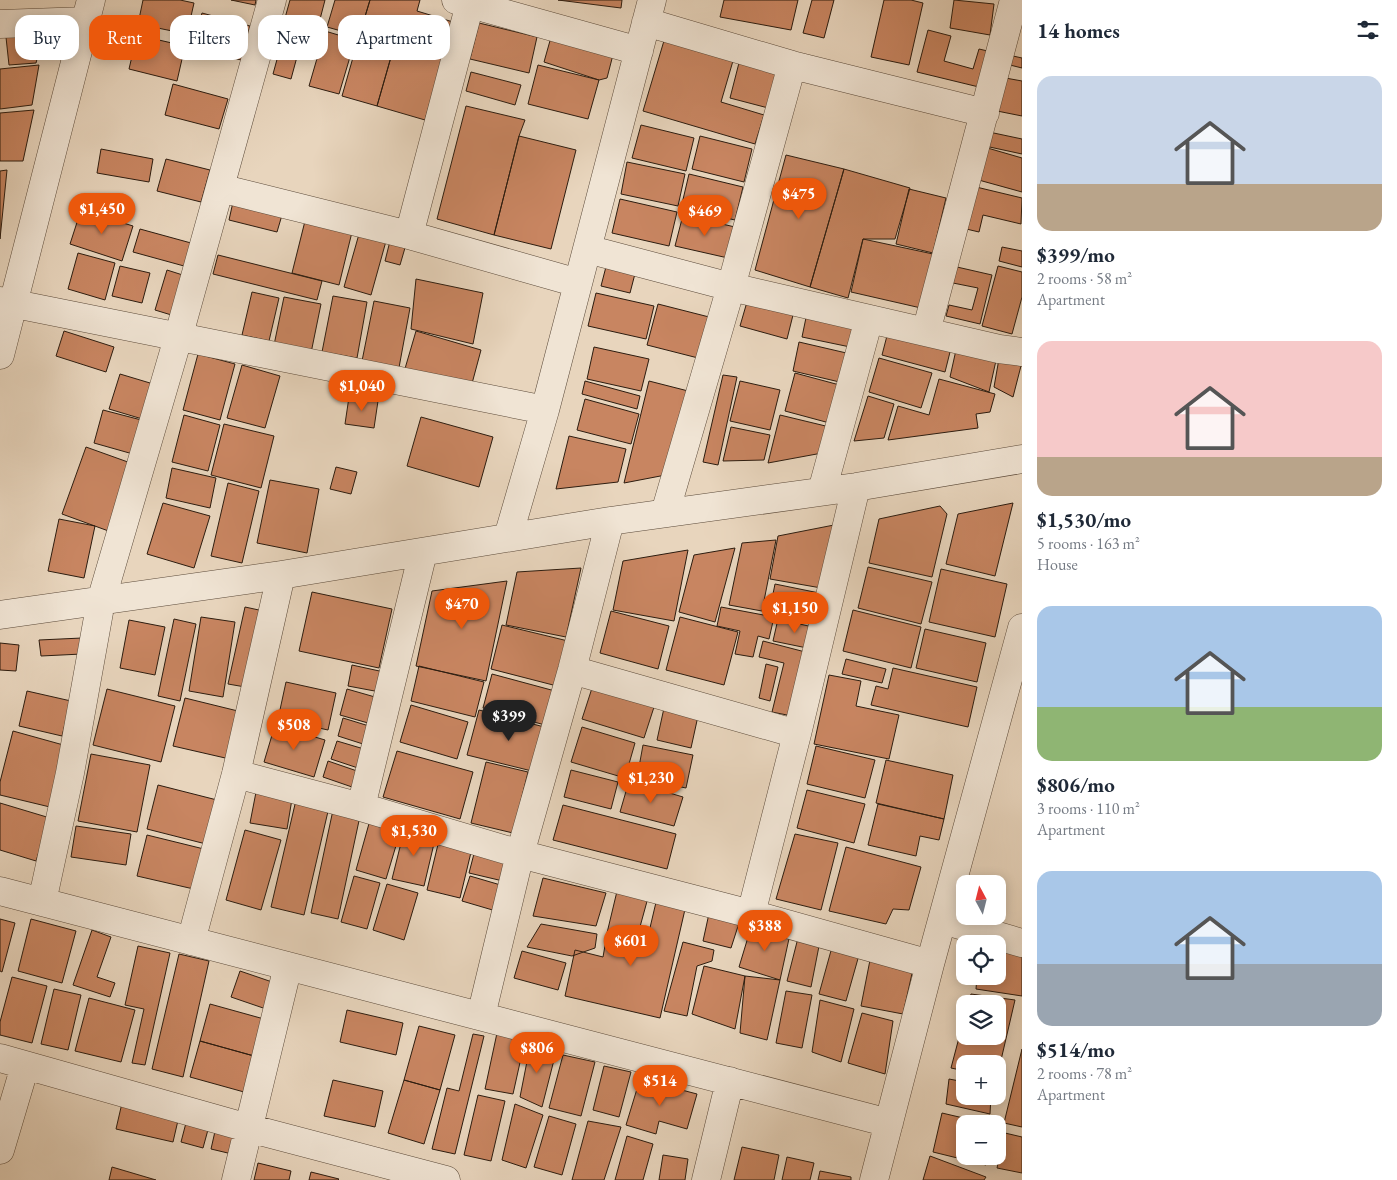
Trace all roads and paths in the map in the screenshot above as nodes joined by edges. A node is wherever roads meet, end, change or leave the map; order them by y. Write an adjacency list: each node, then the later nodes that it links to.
1 (272, 0): 10 (street)
2 (1014, 0): 9 (street)
3 (465, 1): 7 (street); 11 (street)
4 (88, 11): 6 (street); 15 (street)
5 (649, 11): 7 (street); 8 (street)
6 (0, 24)
7 (639, 51): 12 (street)
8 (792, 65): 9 (street); 14 (street)
9 (985, 113): 17 (street)
10 (220, 188): 11 (street); 18 (street)
11 (409, 235): 13 (street)
12 (587, 249): 13 (street); 14 (street)
13 (578, 283): 21 (street)
14 (731, 287): 16 (street); 25 (street)
15 (7, 303): 18 (street); 20 (street)
16 (869, 319): 17 (street); 24 (street)
17 (926, 332): 19 (street)
18 (178, 338): 21 (street); 30 (street)
19 (1022, 352)
20 (0, 355)
21 (545, 410): 27 (street)
22 (1022, 459): 23 (street)
23 (856, 487): 24 (street); 34 (street)
24 (822, 491): 25 (street)
25 (665, 513): 26 (street)
26 (610, 521): 27 (street); 33 (street)
27 (508, 537): 28 (street)
28 (423, 552): 29 (street); 36 (street)
29 (281, 575): 30 (street); 35 (street)
30 (101, 601): 31 (street); 39 (street)
31 (0, 614)
32 (1022, 632): 41 (street)
33 (572, 670): 34 (street); 37 (street)
34 (797, 734): 40 (street)
35 (236, 774): 36 (street); 42 (street)
36 (361, 807): 37 (street)
37 (520, 854): 40 (street); 46 (street)
38 (0, 891): 39 (street)
39 (42, 902): 42 (street)
40 (751, 914): 44 (street)
41 (943, 920): 43 (street); 44 (street)
42 (191, 941): 45 (street)
43 (1022, 943)
44 (930, 964): 49 (street)
45 (288, 966): 46 (street); 50 (street)
46 (481, 1016): 48 (street)
47 (12, 1062): 50 (street); 51 (street)
48 (730, 1081): 49 (street); 54 (street)
49 (889, 1123): 55 (street)
50 (248, 1128): 52 (street); 53 (street)
51 (0, 1150)
52 (236, 1180)
53 (446, 1180)
54 (706, 1180)
55 (874, 1180)

